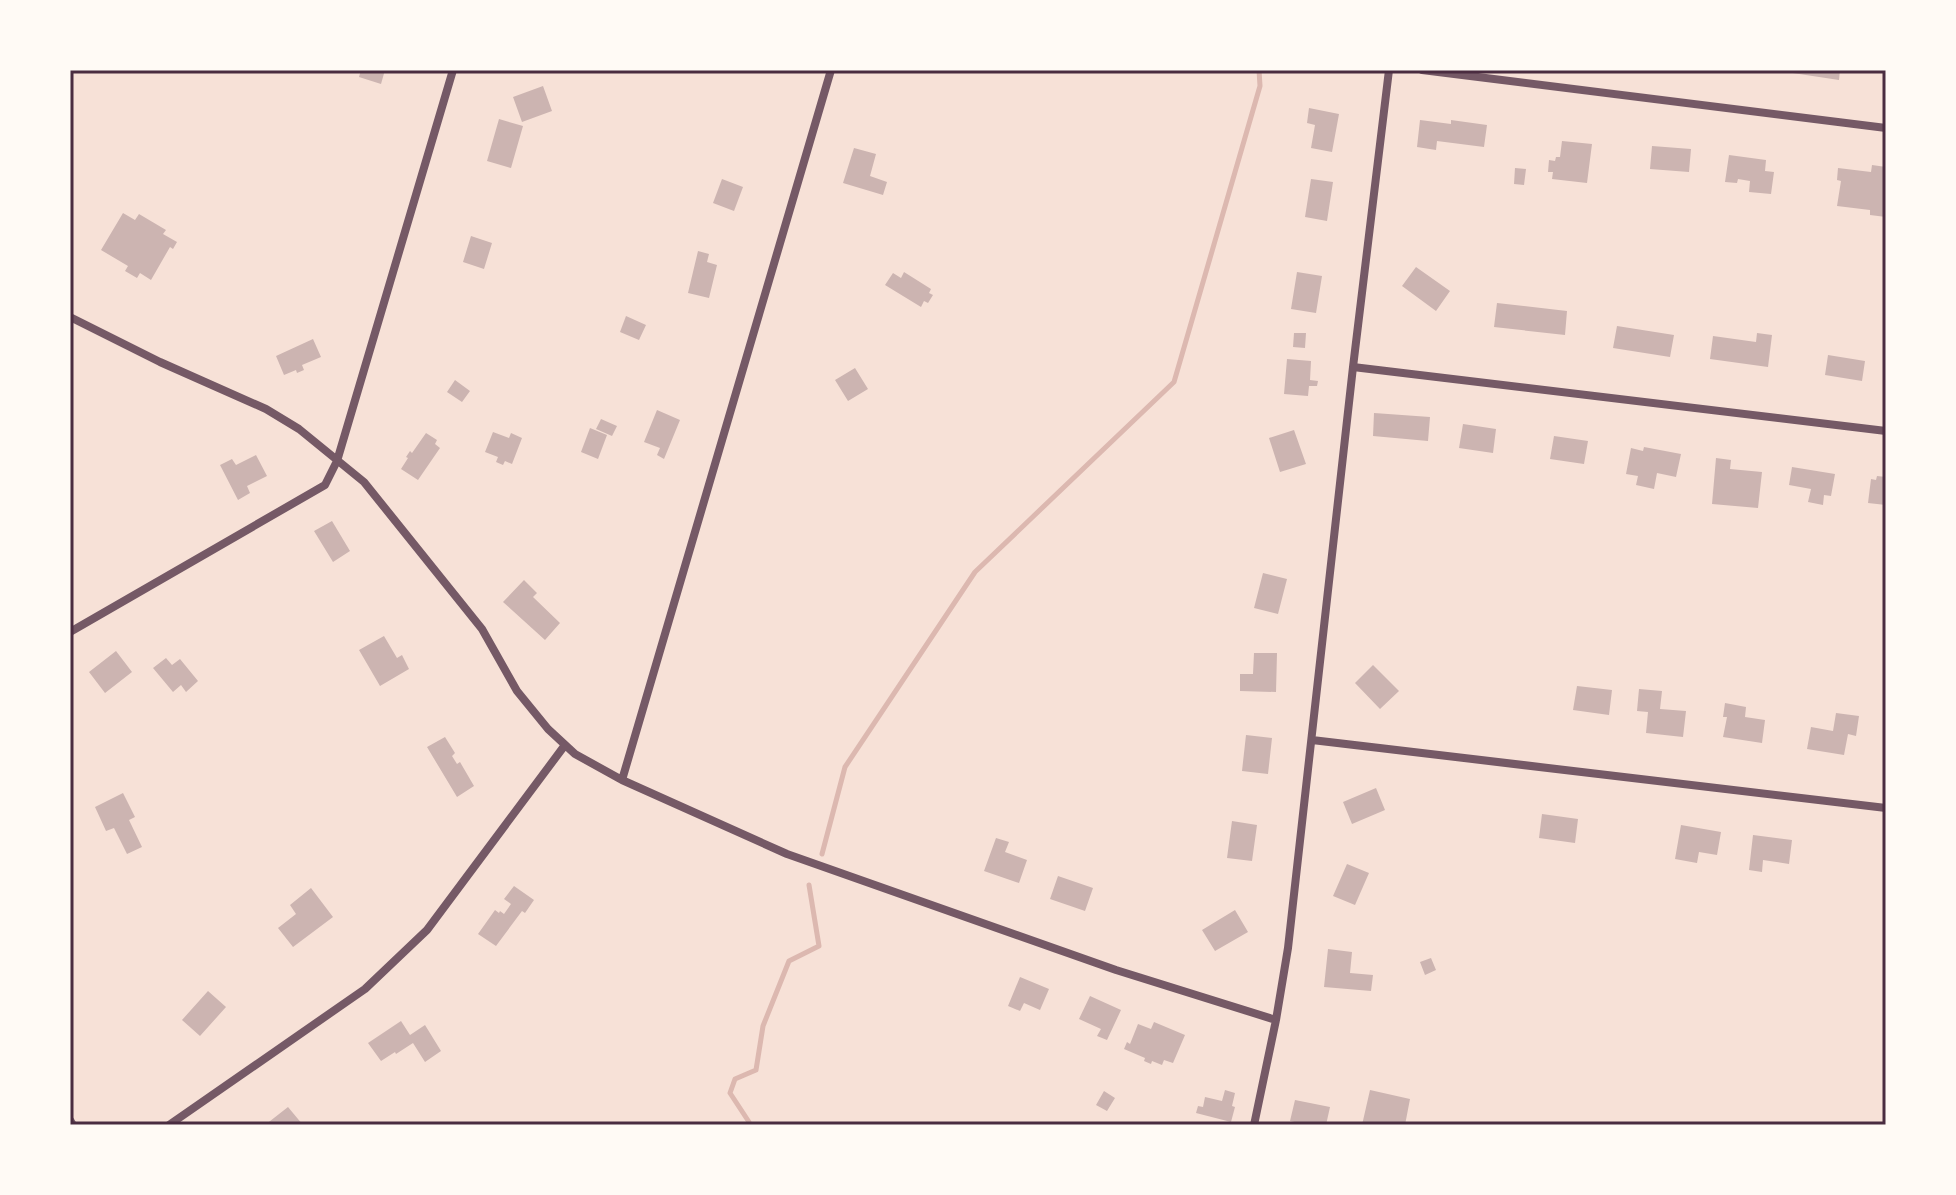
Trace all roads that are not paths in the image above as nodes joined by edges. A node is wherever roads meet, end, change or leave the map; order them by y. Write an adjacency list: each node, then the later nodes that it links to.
1 (453, 70): 9 (street)
2 (831, 70): 13 (street)
3 (1389, 70): 7 (street)
4 (1422, 70): 5 (street)
5 (1886, 128)
6 (70, 317): 9 (street)
7 (1353, 367): 8 (street); 11 (street)
8 (1886, 431)
9 (337, 461): 10 (street); 12 (street)
10 (70, 632)
11 (1312, 740): 14 (street); 15 (street)
12 (565, 745): 13 (street); 18 (street)
13 (622, 780): 15 (street)
14 (1886, 808)
15 (1276, 1020): 19 (street)
16 (70, 1120): 17 (street)
17 (73, 1125)
18 (169, 1125)
19 (1254, 1125)

